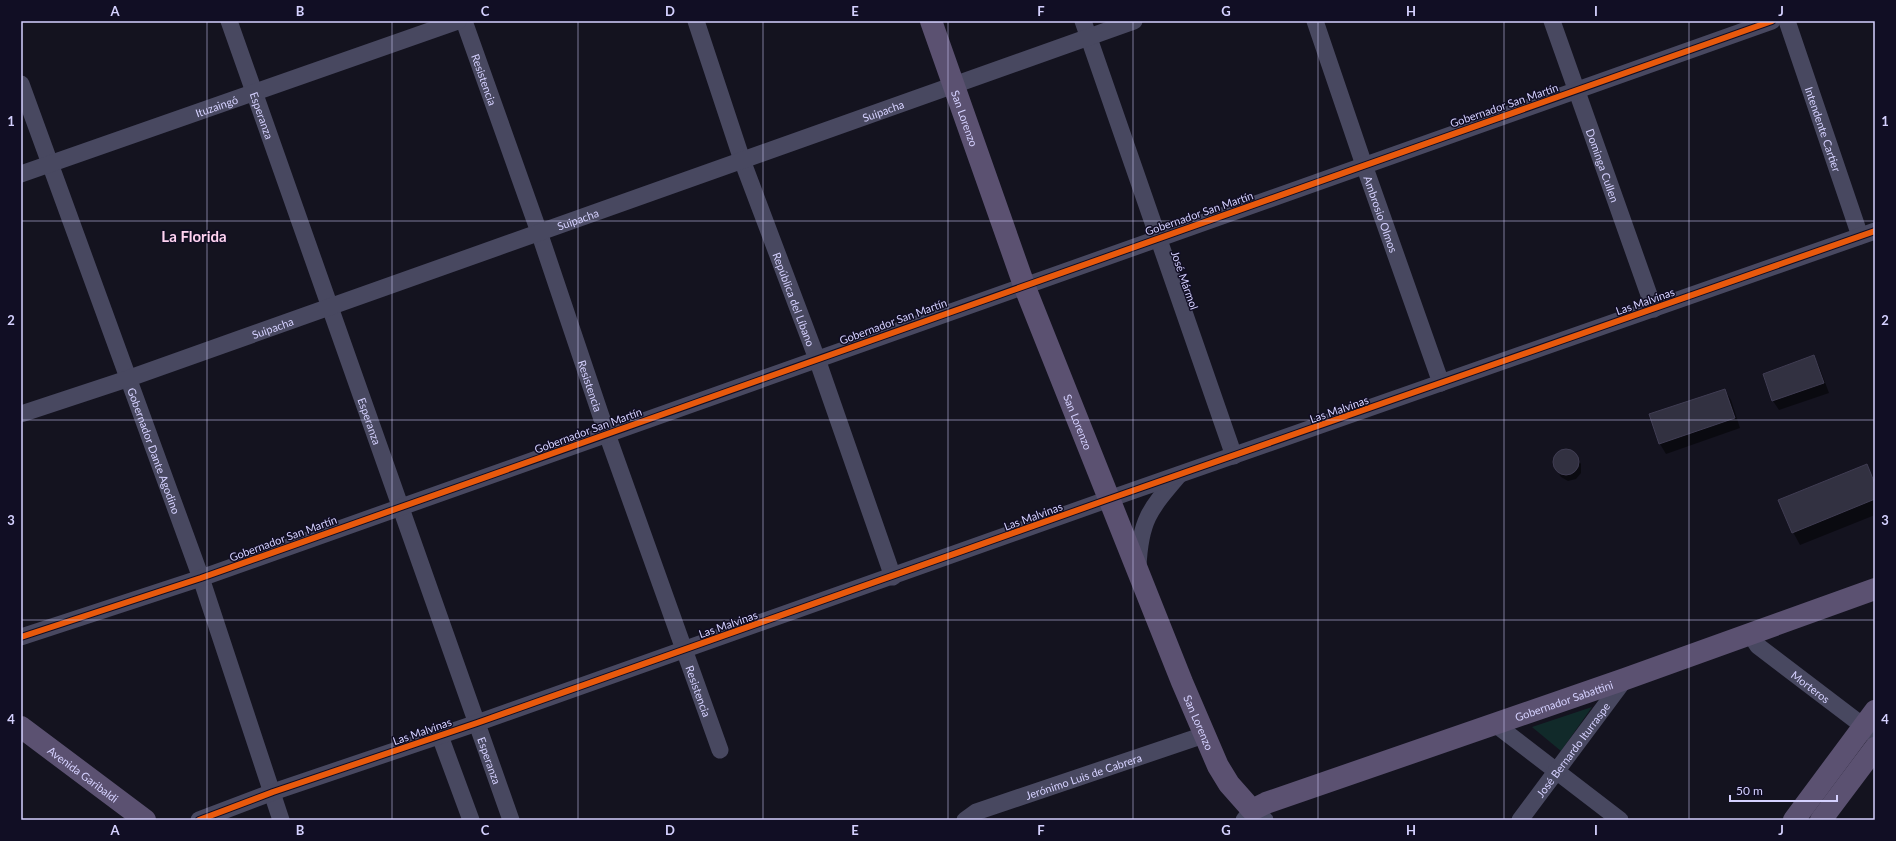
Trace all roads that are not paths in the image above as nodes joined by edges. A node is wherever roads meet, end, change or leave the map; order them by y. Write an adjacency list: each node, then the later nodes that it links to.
1 (229, 21): 16 (street, Esperanza)
2 (458, 21): 16 (street, Ituzaingó)
3 (464, 21): 21 (street, Resistencia)
4 (696, 21): 17 (street, República del Líbano)
5 (931, 21): 14 (main road, San Lorenzo)
6 (1083, 21): 12 (street, José Mármol)
7 (1134, 21): 12 (street, Suipacha)
8 (1315, 21): 19 (street, Ambrosio Olmos)
9 (1552, 21): 15 (street, Dominga Cullen)
10 (1772, 21): 15 (street, Gobernador San Martín)
11 (1787, 21): 22 (street, Intendente Cartier)
12 (1089, 37): 14 (street, Suipacha); 23 (street, José Mármol)
13 (21, 84): 18 (street, Gobernador Dante Agodino)
14 (954, 85): 17 (street, Suipacha); 24 (main road, San Lorenzo)
15 (1577, 90): 19 (street, Gobernador San Martín); 26 (street, Dominga Cullen)
16 (254, 92): 18 (street, Ituzaingó); 25 (street, Esperanza)
17 (742, 160): 21 (street, Suipacha); 27 (street, República del Líbano)
18 (50, 164): 20 (street, Ituzaingó); 28 (street, Gobernador Dante Agodino)
19 (1364, 165): 23 (street, Gobernador San Martín); 29 (street, Ambrosio Olmos)
20 (21, 174)
21 (539, 232): 25 (street, Suipacha); 31 (street, Resistencia)
22 (1868, 233): 26 (street, Las Malvinas)
23 (1160, 237): 24 (street, Gobernador San Martín); 32 (street, José Mármol)
24 (1024, 285): 27 (street, Gobernador San Martín); 34 (main road, San Lorenzo)
25 (331, 306): 28 (street, Suipacha); 35 (street, Esperanza)
26 (1654, 309): 29 (street, Las Malvinas)
27 (817, 359): 31 (street, Gobernador San Martín); 37 (street, República del Líbano)
28 (127, 379): 30 (street, Suipacha); 38 (street, Gobernador Dante Agodino)
29 (1441, 383): 32 (street, Las Malvinas)
30 (21, 414)
31 (606, 434): 35 (street, Gobernador San Martín); 42 (street, Resistencia)
32 (1234, 456): 33 (street, Las Malvinas)
33 (1180, 475): 34 (street, Las Malvinas); 36 (street)
34 (1109, 499): 36 (main road, San Lorenzo); 37 (street, Las Malvinas)
35 (402, 507): 38 (street, Gobernador San Martín); 44 (street, Esperanza)
36 (1138, 571): 48 (main road, San Lorenzo)
37 (893, 576): 42 (street, Las Malvinas)
38 (201, 578): 41 (street, Gobernador San Martín); 53 (street, Gobernador Dante Agodino)
39 (1875, 589): 40 (main road, Gobernador Sabattini)
40 (1750, 634): 43 (main road, Gobernador Sabattini); 46 (street, Morteros)
41 (21, 637)
42 (684, 650): 44 (street, Las Malvinas); 51 (street, Resistencia)
43 (1625, 679): 45 (main road, Gobernador Sabattini); 52 (street, José Bernardo Iturraspe)
44 (477, 723): 49 (street, Las Malvinas); 59 (street, Esperanza)
45 (1495, 724): 52 (street); 55 (main road, Gobernador Sabattini)
46 (1871, 724): 63 (main road)
47 (21, 727): 54 (main road, Avenida Garibaldi)
48 (1204, 735): 55 (main road, San Lorenzo); 60 (street, Jerónimo Luis de Cabrera)
49 (440, 736): 53 (street, Las Malvinas); 58 (street)
50 (1875, 748): 64 (main road)
51 (720, 750)
52 (1556, 772): 61 (street, José Bernardo Iturraspe); 62 (street)
53 (273, 792): 56 (street, Las Malvinas); 57 (street, Gobernador Dante Agodino)
54 (132, 816)
55 (1254, 817)
56 (199, 820)
57 (282, 820)
58 (471, 820)
59 (511, 820)
60 (965, 820)
61 (1520, 820)
62 (1620, 820)
63 (1794, 820)
64 (1821, 820)

